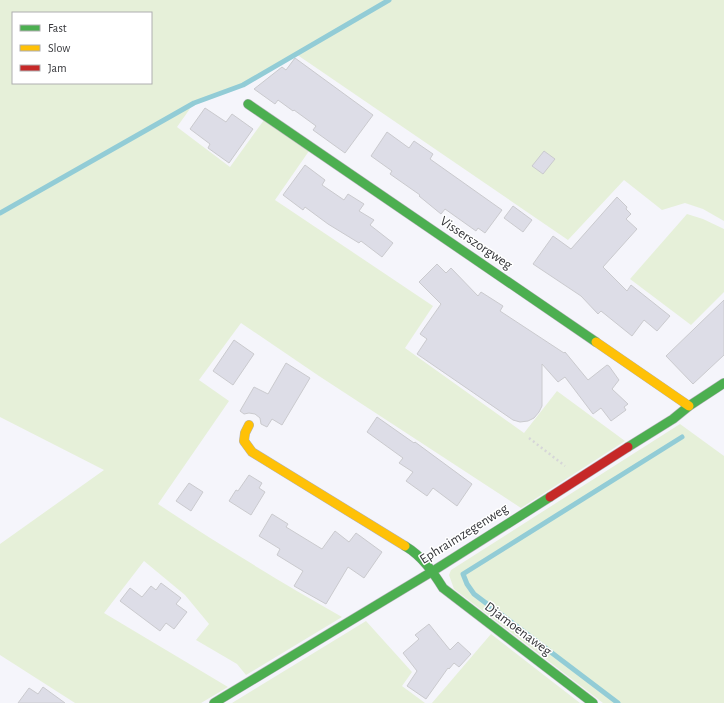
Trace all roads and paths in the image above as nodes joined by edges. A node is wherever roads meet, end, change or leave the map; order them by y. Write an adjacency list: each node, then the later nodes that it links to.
1 (248, 104): 3 (street, Visserszorgweg)
2 (724, 383): 3 (street, Ephraimzegenweg)
3 (689, 406): 6 (street, Ephraimzegenweg)
4 (249, 425): 7 (street, Djamoenaweg)
5 (529, 438): 6 (path)
6 (579, 478): 7 (street, Ephraimzegenweg)
7 (433, 571): 8 (street, Ephraimzegenweg); 9 (street, Djamoenaweg)
8 (214, 703)
9 (593, 703)

